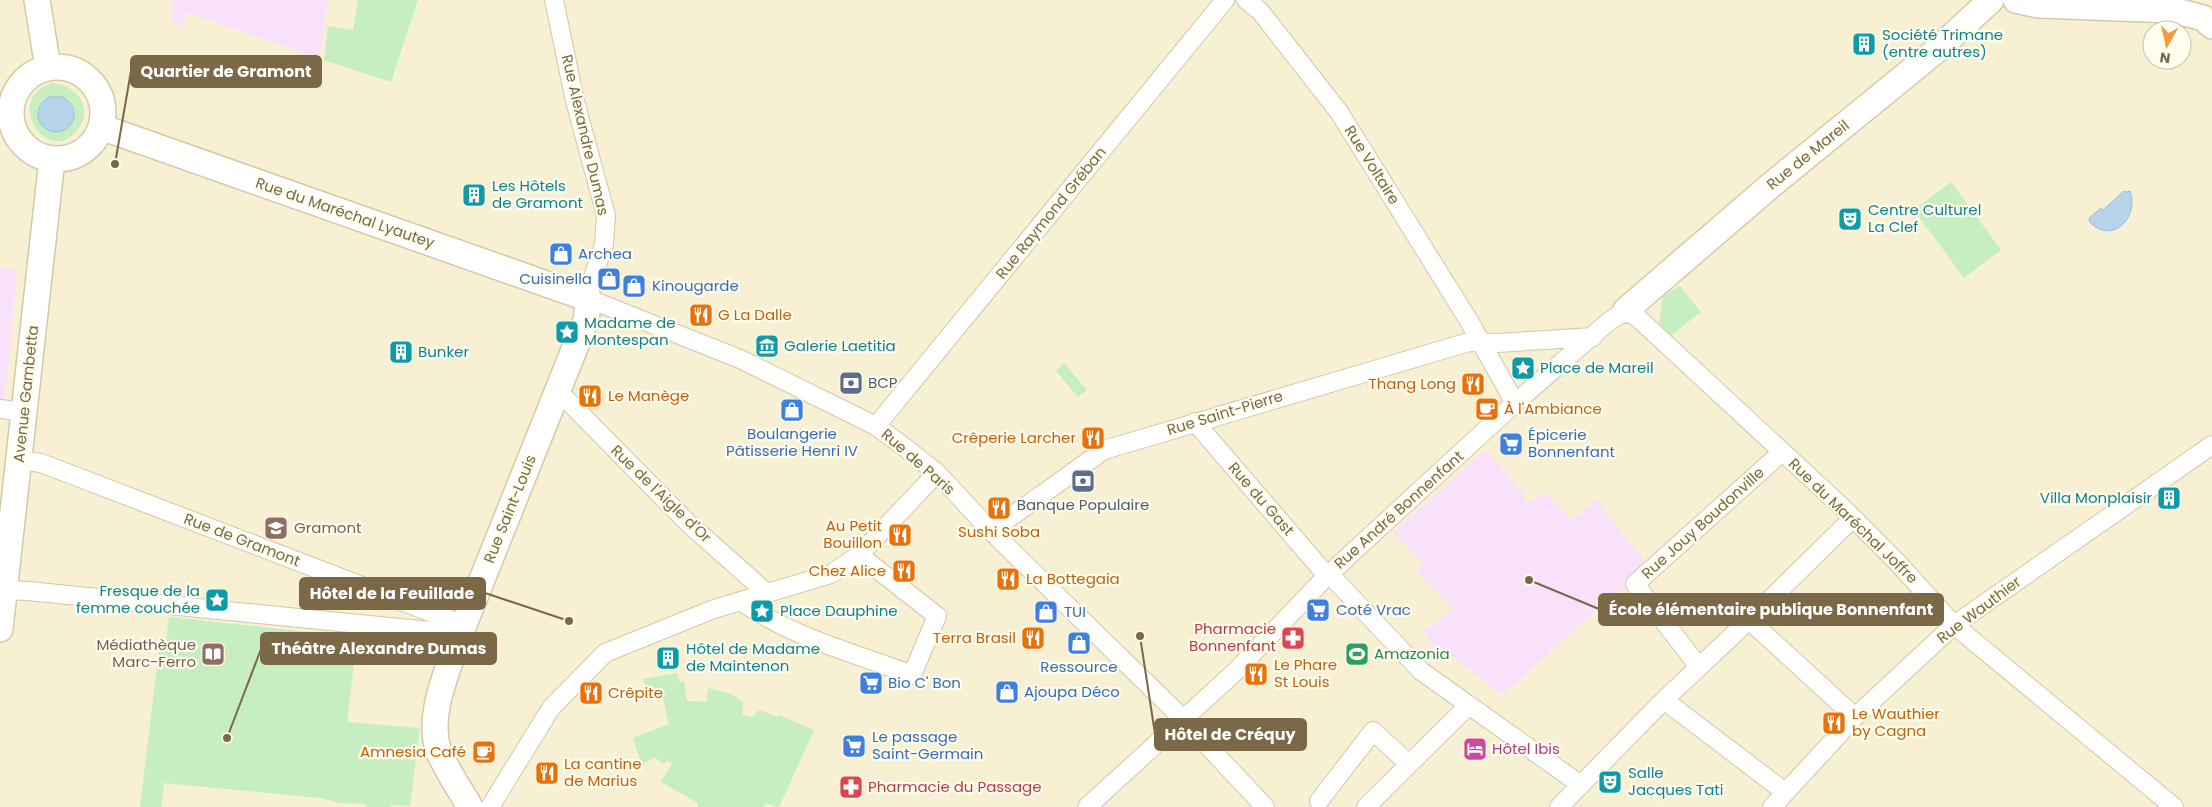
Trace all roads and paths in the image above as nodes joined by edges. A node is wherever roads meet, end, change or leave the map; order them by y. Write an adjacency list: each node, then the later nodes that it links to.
1 (37, 0): 8 (main road)
2 (554, 0): 12 (street, Rue Alexandre Dumas)
3 (1225, 0): 20 (street, Rue Raymond Gréban)
4 (1246, 0): 15 (street, Rue Voltaire)
5 (1991, 0): 13 (main road, Rue de Mareil)
6 (2016, 0): 7 (main road)
7 (2212, 26)
8 (48, 68): 9 (main road); 10 (main road)
9 (6, 98): 11 (main road)
10 (101, 127): 11 (main road); 12 (main road, Rue du Maréchal Lyautey)
11 (52, 159): 18 (main road, Avenue Gambetta)
12 (589, 299): 16 (main road, Rue Saint-Louis); 20 (street, Rue de Paris)
13 (1626, 310): 14 (street, Rue André Bonnenfant); 22 (street, Rue du Maréchal Joffre)
14 (1593, 337): 15 (street); 17 (street, Rue André Bonnenfant)
15 (1481, 342): 17 (street); 19 (street, Rue Saint-Pierre)
16 (558, 391): 30 (street, Rue de l'Aigle d'Or); 35 (main road, Rue Saint-Louis)
17 (1516, 403): 28 (street, Rue André Bonnenfant)
18 (12, 411): 23 (main road, Avenue Gambetta)
19 (1195, 422): 26 (street, Rue Saint-Pierre); 28 (street, Rue du Gast)
20 (876, 426): 24 (street, Rue de Paris)
21 (2212, 445): 33 (street, Rue Wauthier)
22 (1782, 452): 25 (street, Rue du Maréchal Joffre); 36 (street, Rue Jouy Boudonville)
23 (18, 460): 29 (main road, Avenue Gambetta); 35 (street, Rue de Gramont)
24 (936, 473): 26 (street, Rue de Paris); 27 (street)
25 (1853, 518): 32 (street); 33 (street, Rue du Maréchal Joffre)
26 (991, 531): 40 (street, Rue de Paris)
27 (859, 555): 30 (street); 31 (street)
28 (1328, 575): 38 (street, Rue du Gast); 40 (street, Rue André Bonnenfant)
29 (4, 590): 34 (main road, Avenue Gambetta); 35 (street)
30 (768, 594): 31 (street)
31 (742, 602): 47 (street)
32 (1749, 620): 36 (street); 39 (street)
33 (1954, 625): 39 (street, Rue Wauthier); 52 (street, Rue du Maréchal Joffre)
34 (0, 628)
35 (462, 630): 46 (main road, Rue Saint-Louis)
36 (1699, 667): 37 (street)
37 (1664, 700): 42 (street); 43 (street)
38 (1469, 705): 41 (street); 42 (street, Rue du Gast)
39 (1854, 717): 43 (street, Rue Wauthier)
40 (1183, 720): 45 (street, Rue André Bonnenfant); 48 (street, Rue de Paris)
41 (1410, 764): 44 (street); 49 (street)
42 (1580, 785): 50 (street)
43 (1785, 792): 51 (street, Rue Wauthier)
44 (1318, 801)
45 (1090, 806)
46 (470, 807)
47 (490, 807)
48 (1265, 807)
49 (1366, 807)
50 (1559, 807)
51 (1772, 807)
52 (2174, 807)

